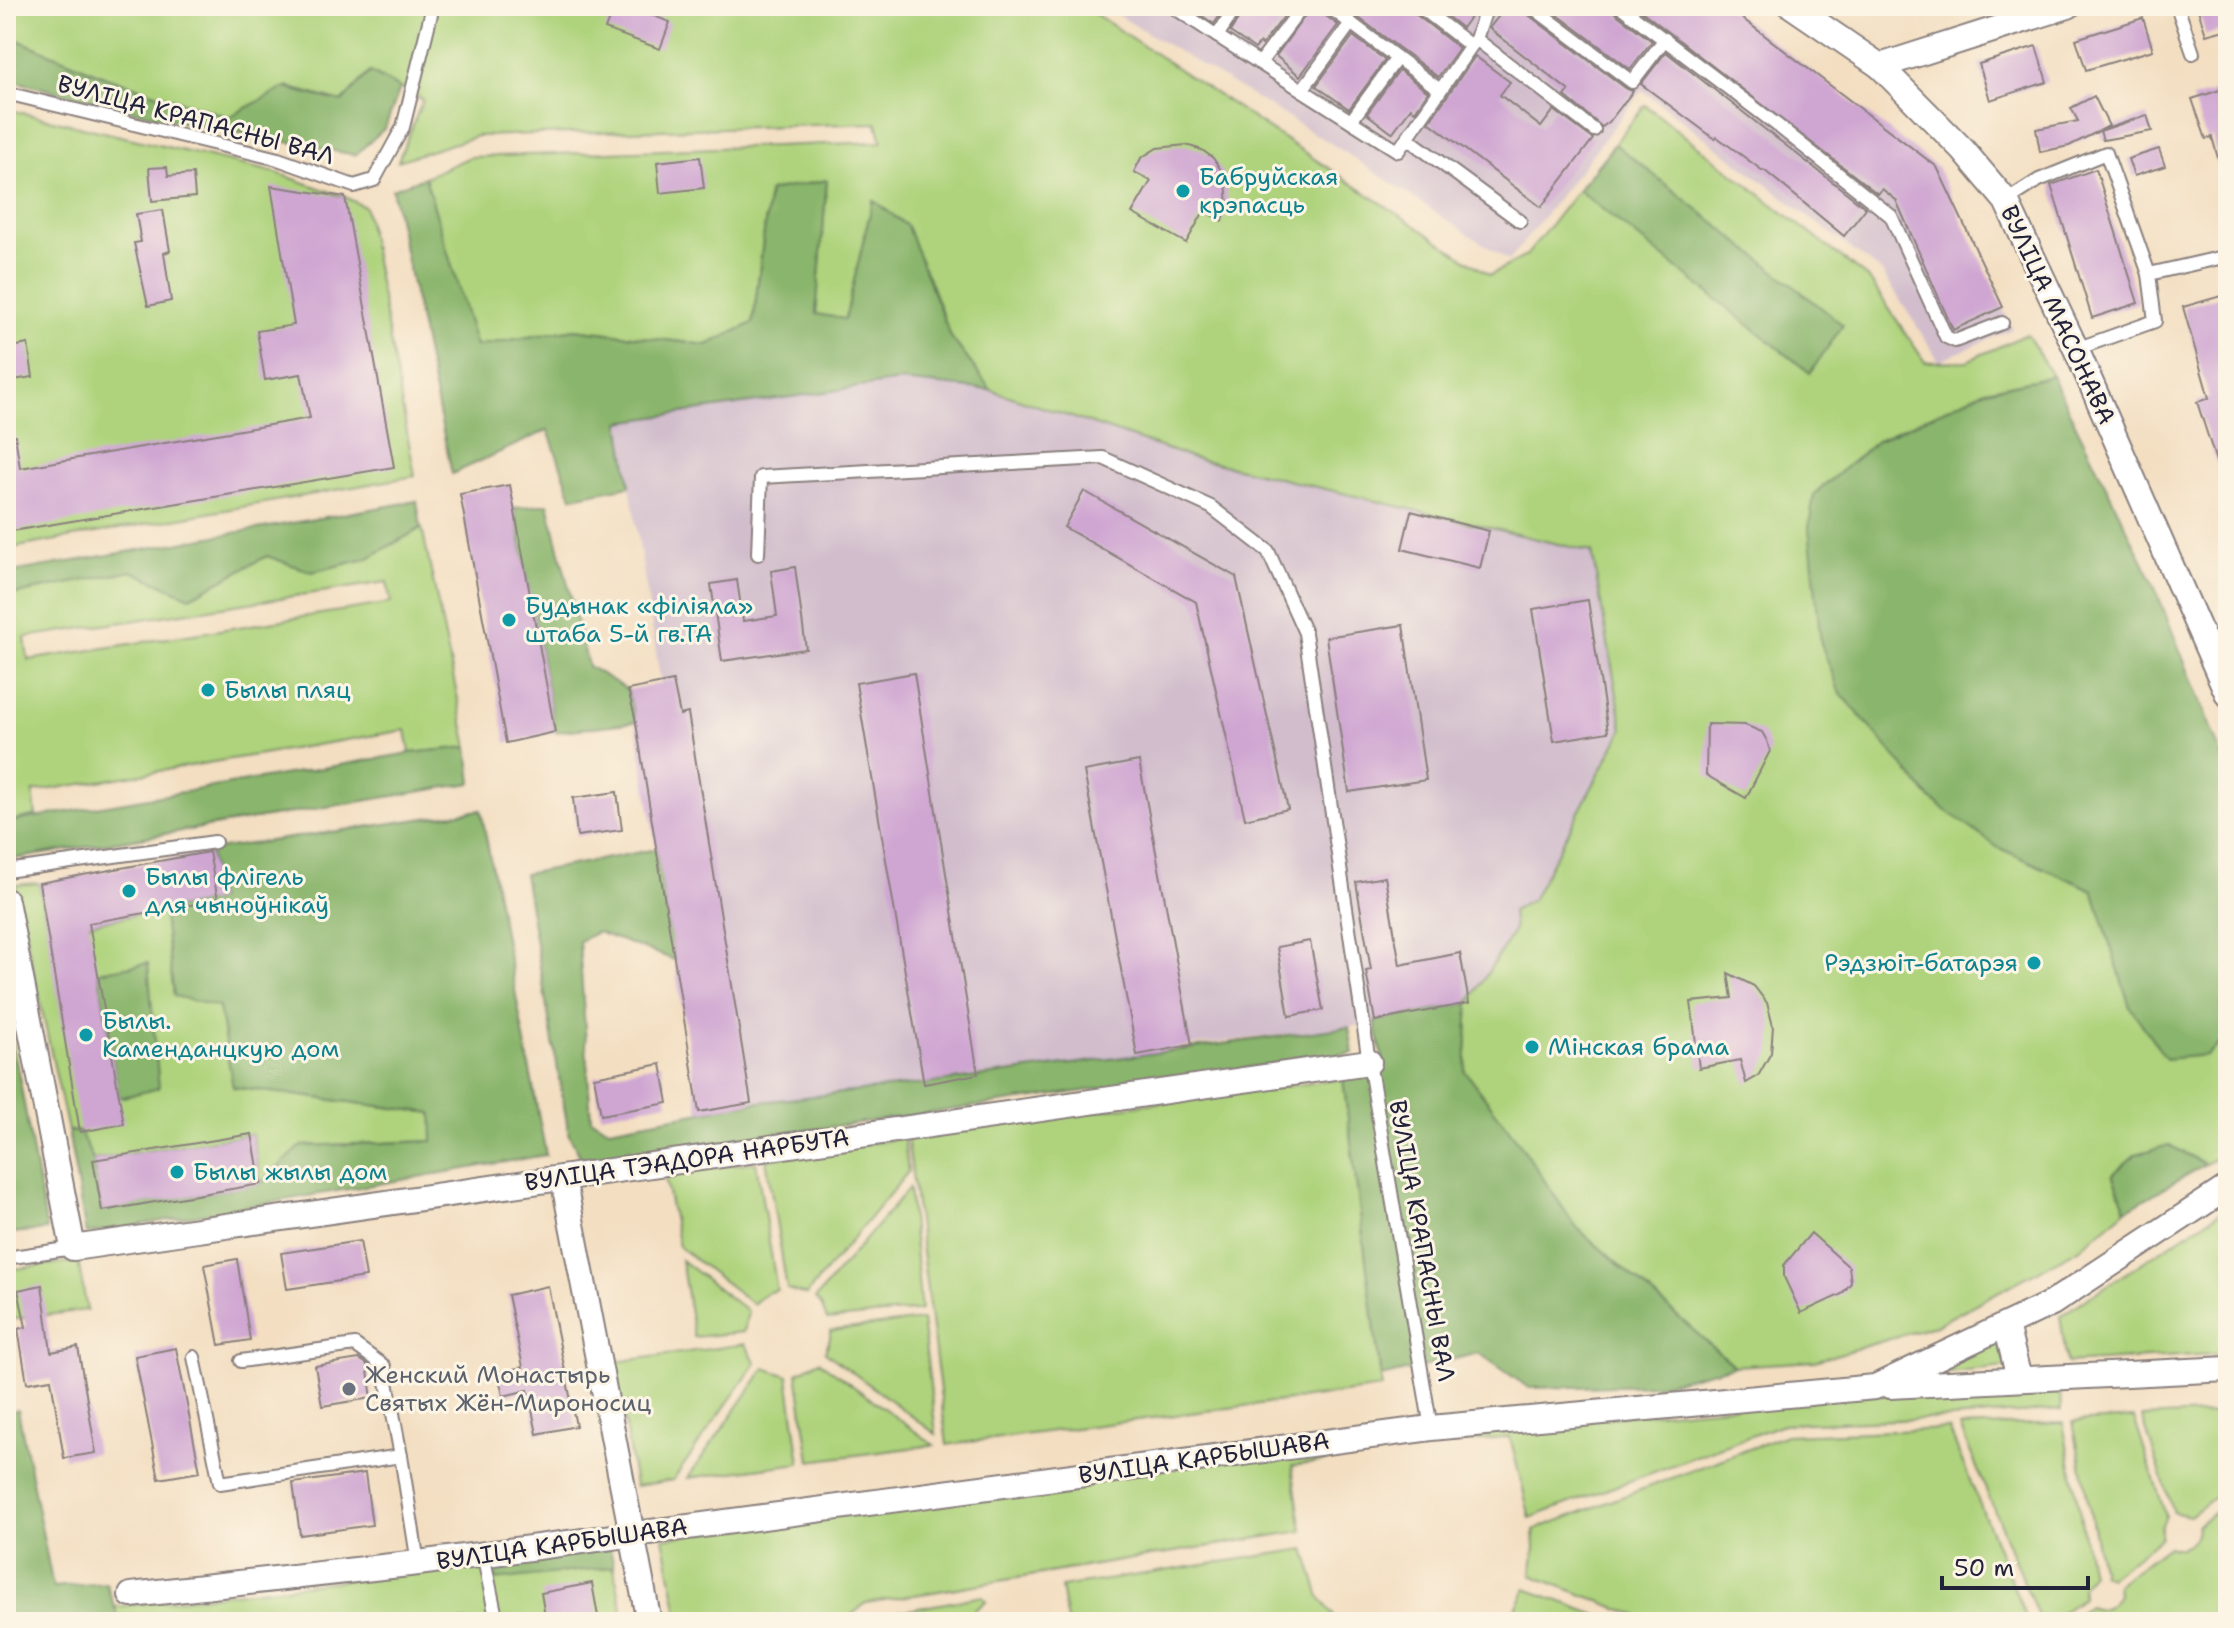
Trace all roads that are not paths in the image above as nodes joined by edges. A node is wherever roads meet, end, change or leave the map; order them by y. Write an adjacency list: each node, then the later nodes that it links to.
1 (433, 6): 24 (lane, ВУЛІЦА КРАПАСНЫ ВАЛ)
2 (1172, 6): 15 (lane)
3 (1237, 6): 15 (lane)
4 (1303, 6): 20 (lane)
5 (1328, 6): 14 (lane)
6 (1419, 6): 17 (lane)
7 (1531, 6): 16 (lane)
8 (1620, 6): 16 (lane)
9 (1792, 6): 21 (street, ВУЛІЦА МАСОНАВА)
10 (2068, 6): 13 (street)
11 (2177, 6): 18 (lane)
12 (1485, 7): 17 (lane)
13 (2028, 12): 21 (street)
14 (1351, 23): 19 (lane); 22 (lane)
15 (1217, 36): 20 (lane)
16 (1665, 39): 32 (lane)
17 (1473, 42): 23 (lane); 26 (lane)
18 (2193, 53)
19 (1397, 58): 23 (lane); 25 (lane)
20 (1260, 63): 22 (lane)
21 (1880, 66): 28 (street, ВУЛІЦА МАСОНАВА)
22 (1302, 90): 25 (lane)
23 (1440, 90): 27 (lane)
24 (6, 93)
25 (1351, 121): 27 (lane)
26 (1594, 130)
27 (1407, 138): 29 (lane)
28 (2006, 201): 31 (lane); 33 (street, ВУЛІЦА МАСОНАВА)
29 (1520, 221)
30 (2228, 256): 31 (lane)
31 (2149, 274): 33 (lane)
32 (2002, 323)
33 (2076, 349): 35 (street, ВУЛІЦА МАСОНАВА)
34 (758, 554): 39 (lane, ВУЛІЦА КРАПАСНЫ ВАЛ)
35 (2228, 695)
36 (215, 842): 37 (lane)
37 (6, 871)
38 (6, 901): 42 (street)
39 (1369, 1062): 40 (street, ВУЛІЦА ТЭАДОРА НАРБУТА); 50 (lane, ВУЛІЦА КРАПАСНЫ ВАЛ)
40 (563, 1178): 42 (street, ВУЛІЦА ТЭАДОРА НАРБУТА); 52 (street)
41 (2228, 1187): 44 (street, ВУЛІЦА КАРБЫШАВА)
42 (73, 1248): 43 (lane, ВУЛІЦА ТЭАДОРА НАРБУТА)
43 (6, 1258)
44 (2006, 1325): 48 (street); 49 (street, ВУЛІЦА КАРБЫШАВА)
45 (194, 1357): 51 (lane)
46 (241, 1361): 51 (lane)
47 (2228, 1369): 48 (street)
48 (2019, 1379): 49 (street)
49 (1875, 1387): 50 (street, ВУЛІЦА КАРБЫШАВА)
50 (1431, 1428): 52 (street, ВУЛІЦА КАРБЫШАВА)
51 (401, 1456): 54 (lane)
52 (632, 1535): 53 (street, ВУЛІЦА КАРБЫШАВА); 57 (street)
53 (483, 1554): 54 (street, ВУЛІЦА КАРБЫШАВА); 56 (lane)
54 (418, 1563): 55 (street, ВУЛІЦА КАРБЫШАВА)
55 (131, 1595)
56 (497, 1622)
57 (649, 1622)

